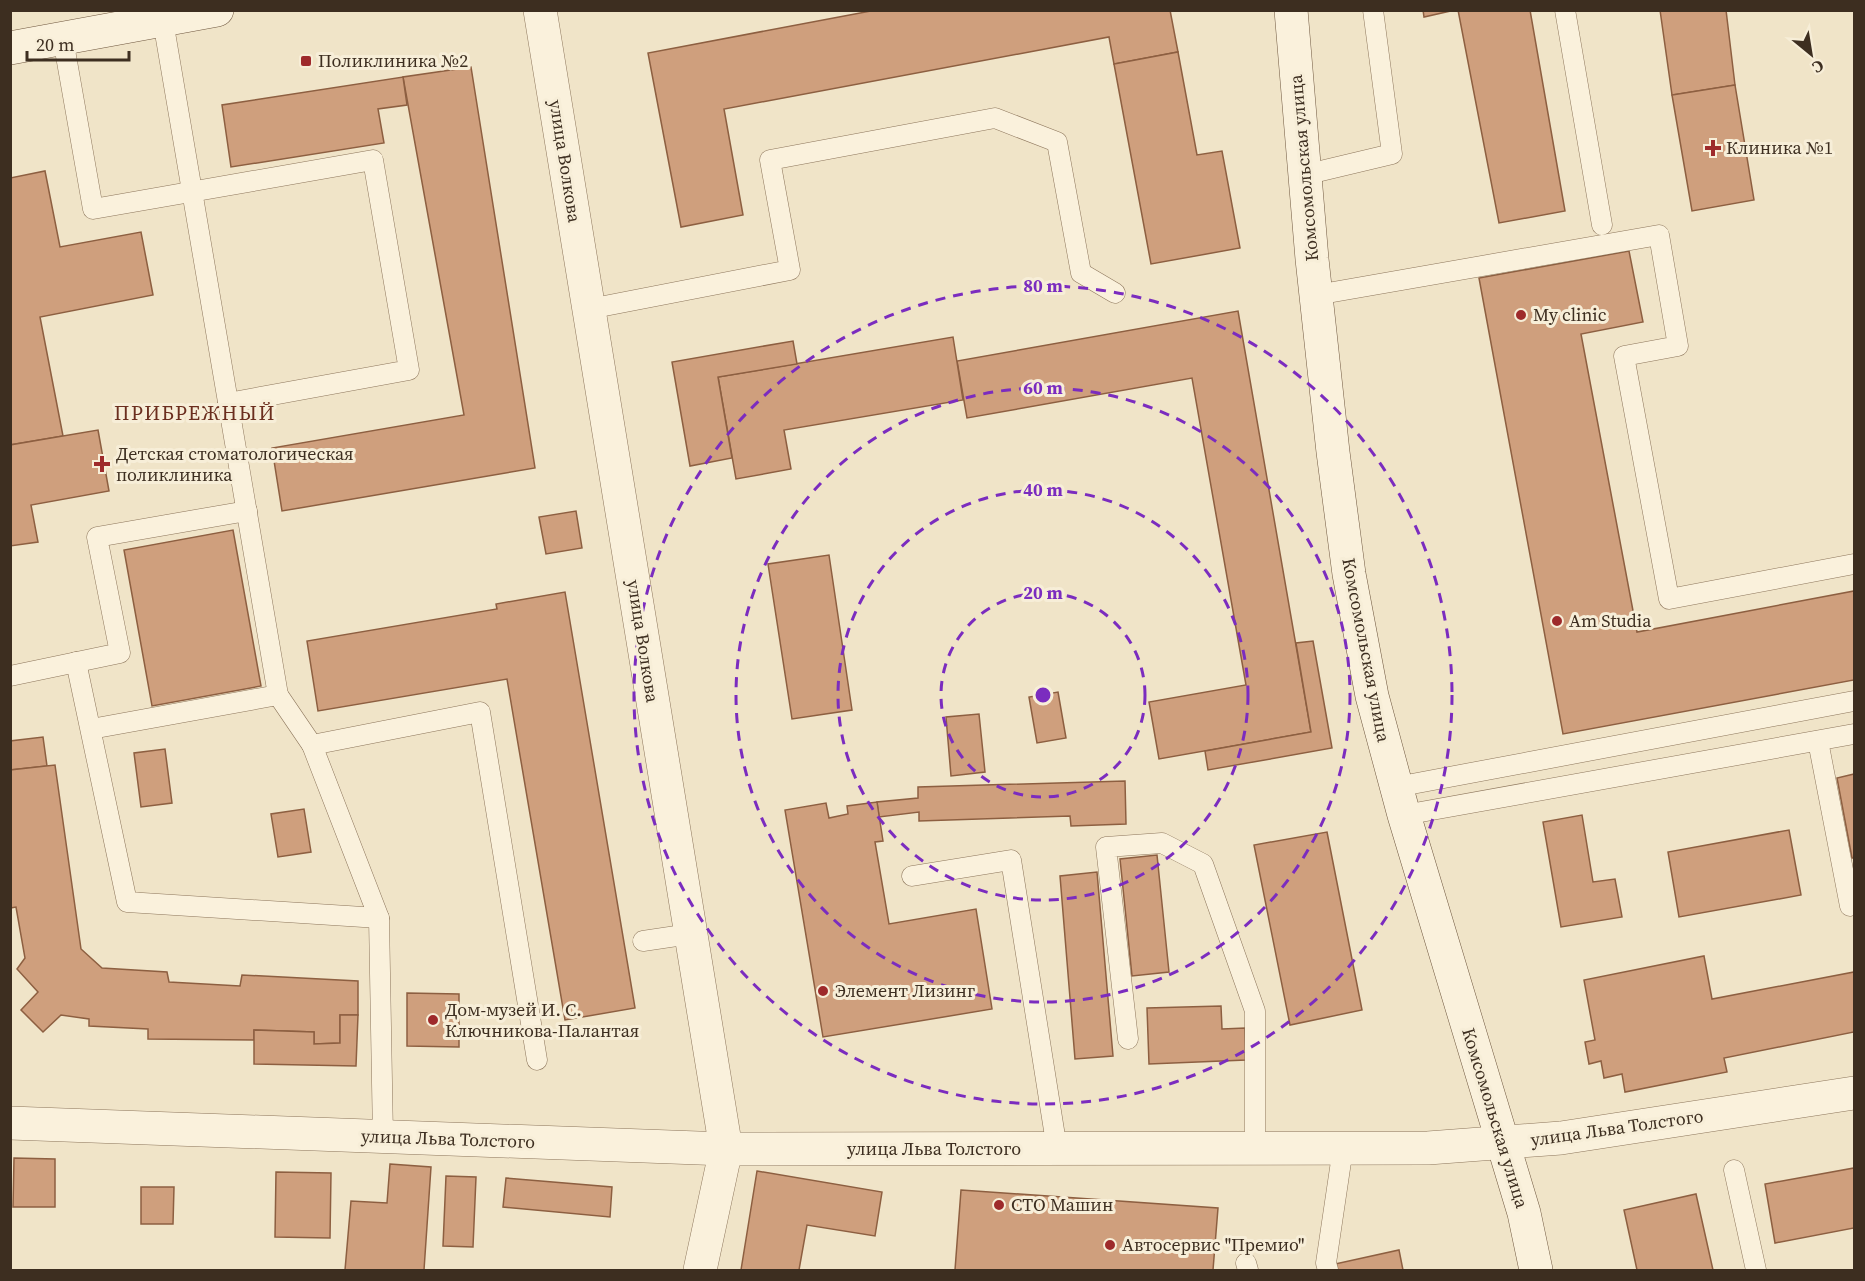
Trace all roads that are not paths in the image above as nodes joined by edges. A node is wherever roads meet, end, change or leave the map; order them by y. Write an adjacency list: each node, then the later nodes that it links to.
1 (217, 10): 6 (street)
2 (540, 10): 14 (street, улица Волкова)
3 (1291, 10): 9 (street, Комсомольская улица)
4 (1373, 10): 9 (lane)
5 (1564, 10): 11 (lane)
6 (163, 21): 7 (street); 10 (lane)
7 (63, 39): 8 (street); 10 (lane)
8 (10, 48)
9 (1304, 175): 13 (street, Комсомольская улица)
10 (192, 192): 15 (lane); 15 (lane)
11 (1602, 225)
12 (1115, 293): 14 (lane)
13 (1316, 295): 17 (lane); 26 (street, Комсомольская улица)
14 (589, 309): 30 (street, улица Волкова)
15 (228, 403): 16 (lane)
16 (247, 511): 18 (lane); 20 (lane)
17 (1854, 564)
18 (76, 662): 19 (lane); 22 (lane)
19 (10, 676)
20 (278, 695): 22 (lane); 25 (lane)
21 (1854, 701): 26 (lane)
22 (91, 729): 29 (lane)
23 (1854, 734): 24 (lane)
24 (1818, 741): 26 (lane); 28 (lane)
25 (312, 745): 29 (lane); 33 (lane)
26 (1400, 801): 37 (street, Комсомольская улица)
27 (912, 876): 41 (lane)
28 (1850, 906)
29 (379, 918): 36 (lane)
30 (690, 934): 31 (lane); 40 (street, улица Волкова)
31 (643, 941)
32 (1128, 1039): 38 (lane)
33 (537, 1060)
34 (1854, 1093): 37 (street, улица Льва Толстого)
35 (10, 1123): 36 (street, улица Льва Толстого)
36 (382, 1137): 40 (street, улица Льва Толстого)
37 (1503, 1142): 39 (street, улица Льва Толстого); 45 (street, Комсомольская улица)
38 (1255, 1148): 39 (street, улица Льва Толстого); 41 (street, улица Льва Толстого)
39 (1343, 1148): 44 (lane)
40 (726, 1149): 41 (street, улица Льва Толстого); 43 (street, улица Волкова)
41 (1057, 1149)
42 (1734, 1170): 46 (lane)
43 (700, 1270)
44 (1328, 1270)
45 (1536, 1270)
46 (1756, 1270)

